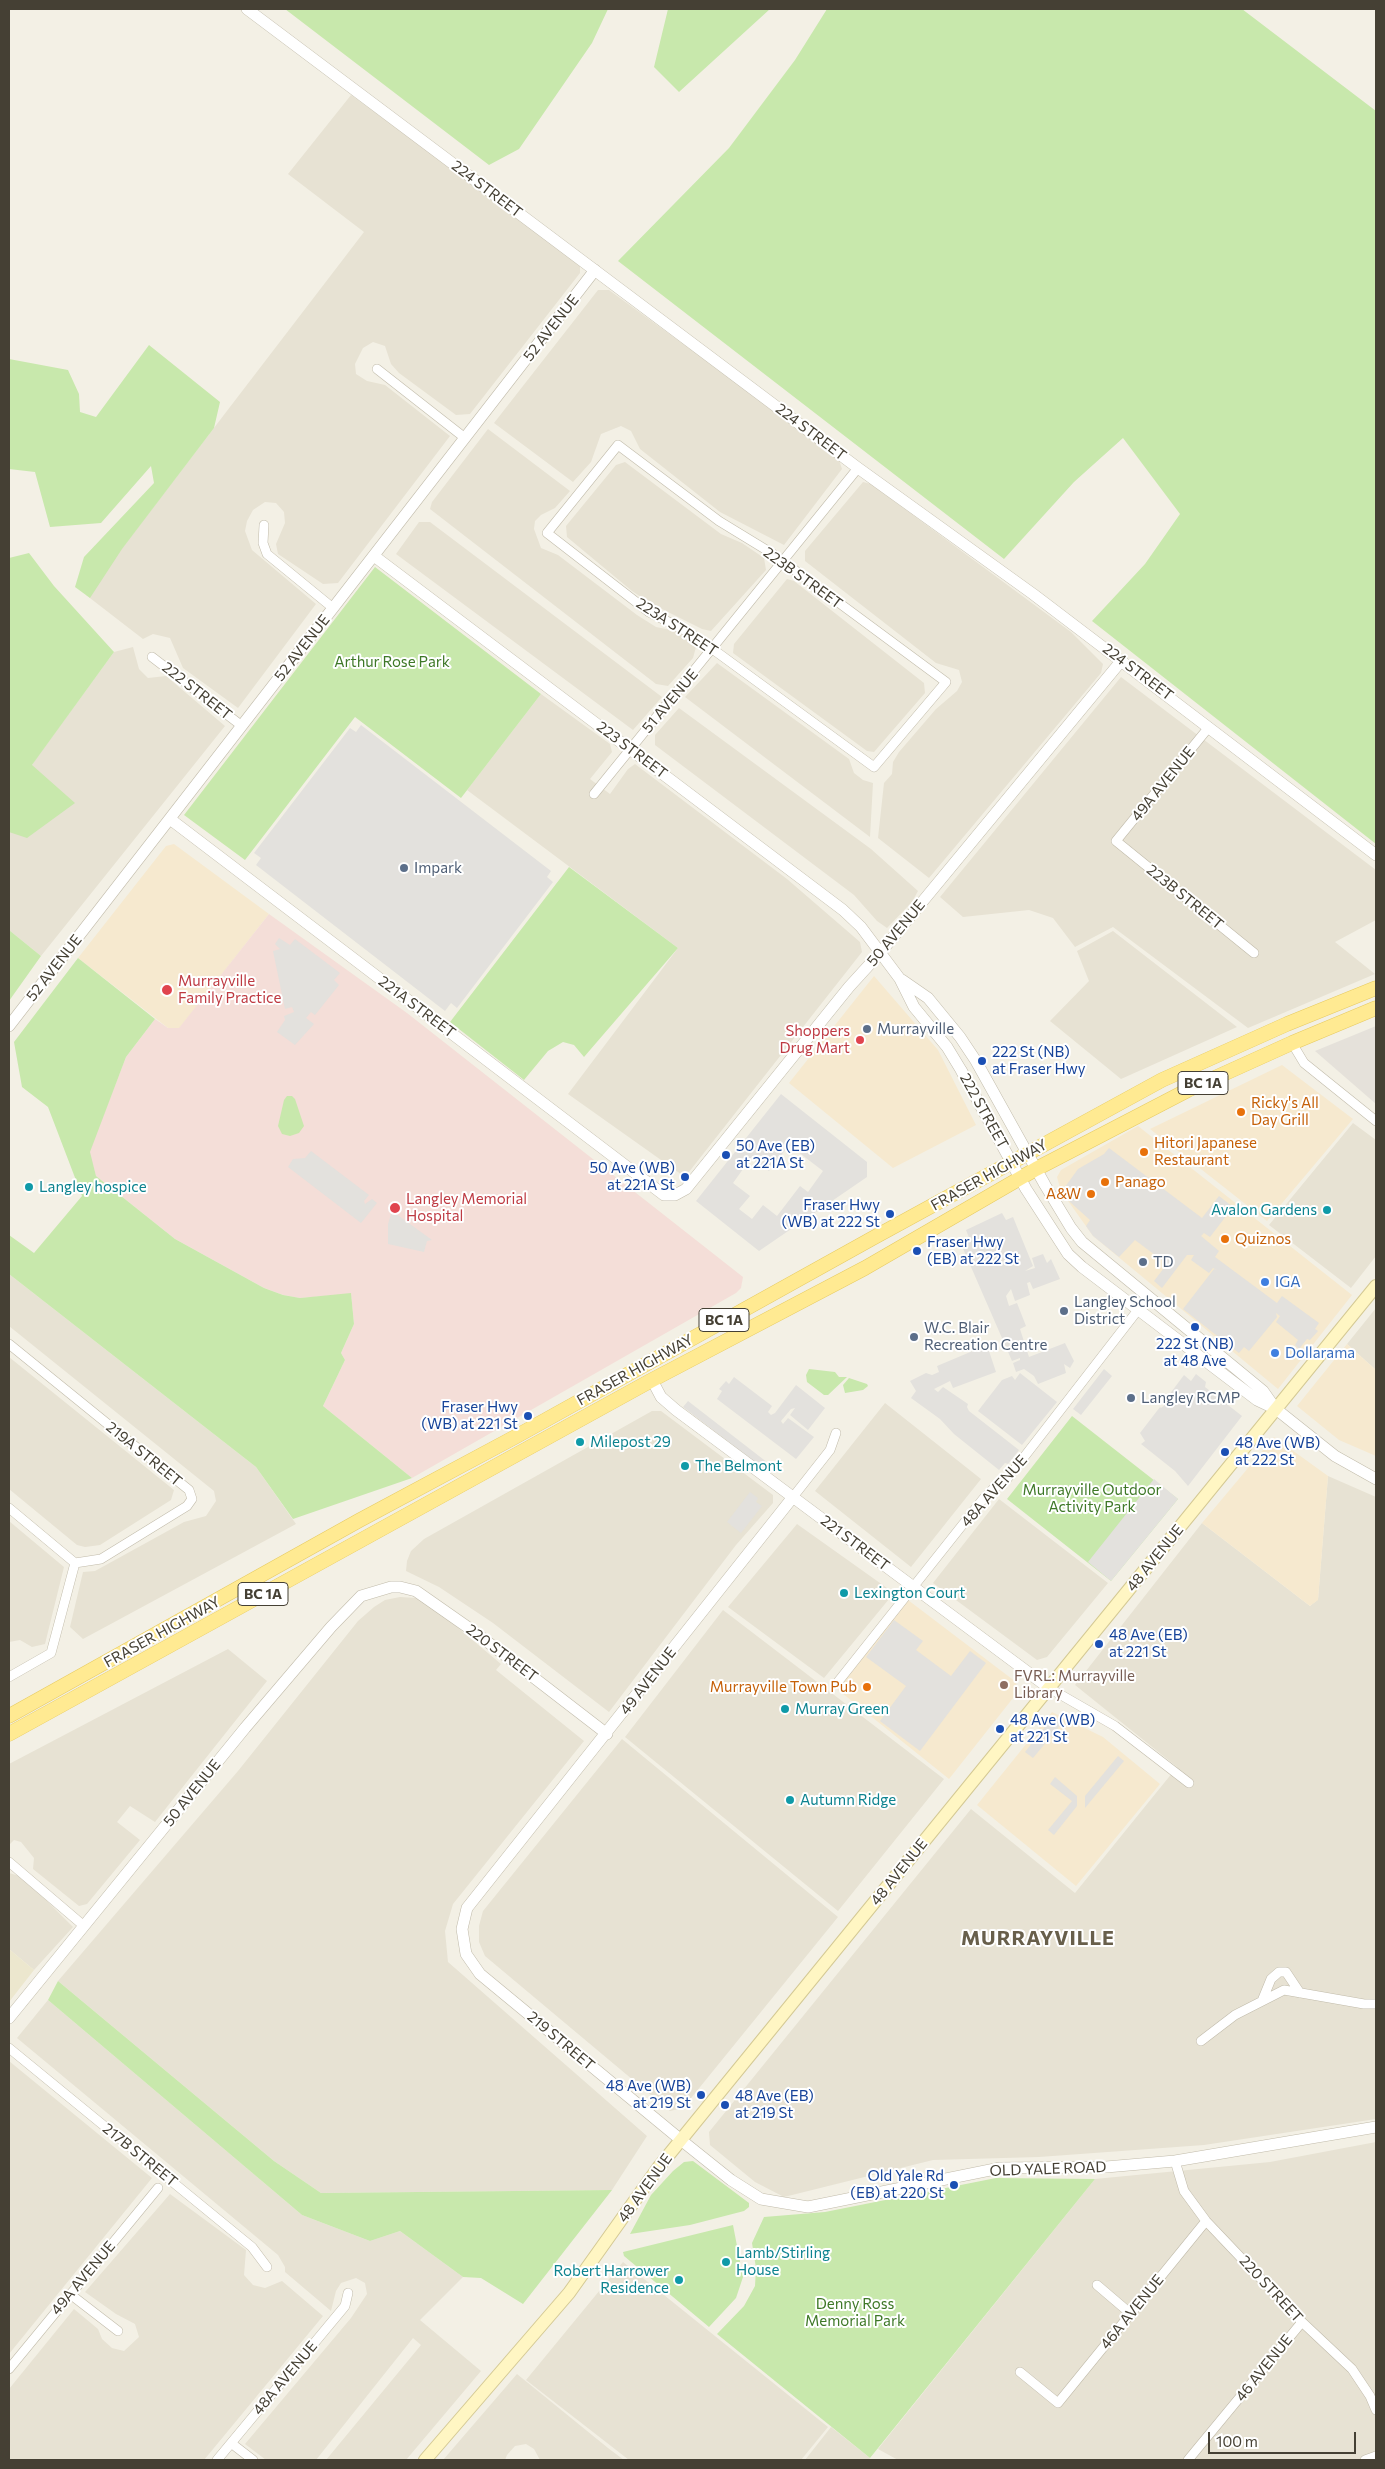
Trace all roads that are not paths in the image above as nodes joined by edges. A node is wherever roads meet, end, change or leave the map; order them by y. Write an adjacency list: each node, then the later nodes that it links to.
1 (247, 9): 2 (street, 224 STREET)
2 (596, 270): 4 (street, 52 AVENUE); 5 (street, 224 STREET)
3 (378, 369): 4 (street)
4 (465, 438): 8 (street, 52 AVENUE)
5 (858, 468): 9 (street, 51 AVENUE); 13 (street, 224 STREET)
6 (580, 493): 9 (street, 223B STREET); 11 (street, 223A STREET)
7 (264, 525): 10 (street)
8 (374, 556): 10 (street, 52 AVENUE); 16 (street, 223 STREET)
9 (783, 562): 11 (street, 51 AVENUE); 17 (street, 223B STREET)
10 (334, 608): 14 (street, 52 AVENUE)
11 (713, 649): 16 (street, 51 AVENUE); 17 (street, 223A STREET)
12 (152, 657): 14 (street, 222 STREET)
13 (1122, 660): 15 (street, 224 STREET); 22 (street, 50 AVENUE)
14 (242, 726): 19 (street, 52 AVENUE)
15 (1210, 727): 20 (street, 49A AVENUE); 21 (street, 224 STREET)
16 (630, 748): 18 (street, 51 AVENUE); 22 (street, 223 STREET)
17 (874, 767)
18 (594, 794)
19 (170, 819): 27 (street, 52 AVENUE); 34 (street, 221A STREET)
20 (1116, 842): 23 (street, 223B STREET)
21 (1376, 855)
22 (880, 953): 24 (street, 222 STREET); 34 (street, 50 AVENUE)
23 (1254, 953)
24 (900, 979): 30 (street, 222 STREET); 31 (street, 222 STREET)
25 (1376, 988): 30 (main road, FRASER HIGHWAY / BC 1A)
26 (1376, 1008): 28 (main road, FRASER HIGHWAY / BC 1A)
27 (9, 1026)
28 (1292, 1043): 29 (street); 32 (main road, FRASER HIGHWAY / BC 1A)
29 (1376, 1120)
30 (1028, 1154): 31 (main road, FRASER HIGHWAY / BC 1A); 32 (street, 222 STREET)
31 (1012, 1162): 33 (street, 222 STREET); 51 (main road, FRASER HIGHWAY / BC 1A)
32 (1036, 1169): 33 (main road, FRASER HIGHWAY / BC 1A); 36 (street, 222 STREET)
33 (1021, 1178): 37 (street, 222 STREET); 39 (main road, FRASER HIGHWAY / BC 1A)
34 (664, 1195)
35 (1376, 1286): 40 (main road, 48 AVENUE)
36 (1148, 1297): 37 (street, 48A AVENUE); 40 (street, 222 STREET)
37 (1137, 1310): 40 (street, 222 STREET); 47 (street, 48A AVENUE)
38 (9, 1344): 45 (street, 219A STREET)
39 (652, 1380): 43 (street, 221 STREET); 52 (main road, FRASER HIGHWAY / BC 1A)
40 (1276, 1409): 42 (street, 222 STREET); 50 (main road, 48 AVENUE)
41 (836, 1433): 43 (street, 49 AVENUE)
42 (1376, 1479)
43 (793, 1497): 47 (street, 221 STREET); 53 (street, 49 AVENUE)
44 (9, 1508): 45 (street)
45 (75, 1563): 48 (street)
46 (391, 1587): 53 (street, 220 STREET); 56 (street, 50 AVENUE)
47 (914, 1587): 49 (street, 48A AVENUE); 50 (street, 221 STREET)
48 (9, 1677)
49 (837, 1683)
50 (1049, 1688): 54 (street, 221 STREET); 65 (main road, 48 AVENUE)
51 (9, 1716)
52 (9, 1734)
53 (607, 1734): 57 (street, 49 AVENUE)
54 (1189, 1783)
55 (9, 1862): 56 (street)
56 (84, 1926): 61 (street, 50 AVENUE)
57 (462, 1929): 65 (street, 219 STREET)
58 (1300, 1993): 59 (street); 59 (street); 60 (street)
59 (1262, 2001): 62 (street)
60 (1376, 2004)
61 (9, 2018)
62 (1202, 2041)
63 (9, 2048): 69 (street, 217B STREET)
64 (1376, 2127): 66 (street, OLD YALE ROAD)
65 (681, 2140): 66 (street, OLD YALE ROAD); 83 (main road, 48 AVENUE)
66 (1175, 2161): 68 (street, 220 STREET)
67 (158, 2188): 72 (street, 49A AVENUE)
68 (1206, 2220): 73 (street, 46A AVENUE); 74 (street, 220 STREET)
69 (267, 2267)
70 (1096, 2285): 73 (street)
71 (348, 2292): 79 (street, 48A AVENUE)
72 (70, 2294): 75 (street); 76 (street, 49A AVENUE)
73 (1131, 2314): 77 (street, 46A AVENUE)
74 (1302, 2322): 78 (street, 220 STREET); 84 (street, 46 AVENUE)
75 (118, 2332)
76 (9, 2369)
77 (1020, 2372)
78 (1376, 2410)
79 (231, 2443): 81 (street, 48A AVENUE); 82 (street)
80 (1376, 2456): 85 (street)
81 (217, 2460)
82 (253, 2460)
83 (424, 2460)
84 (1188, 2460)
85 (1365, 2460)

